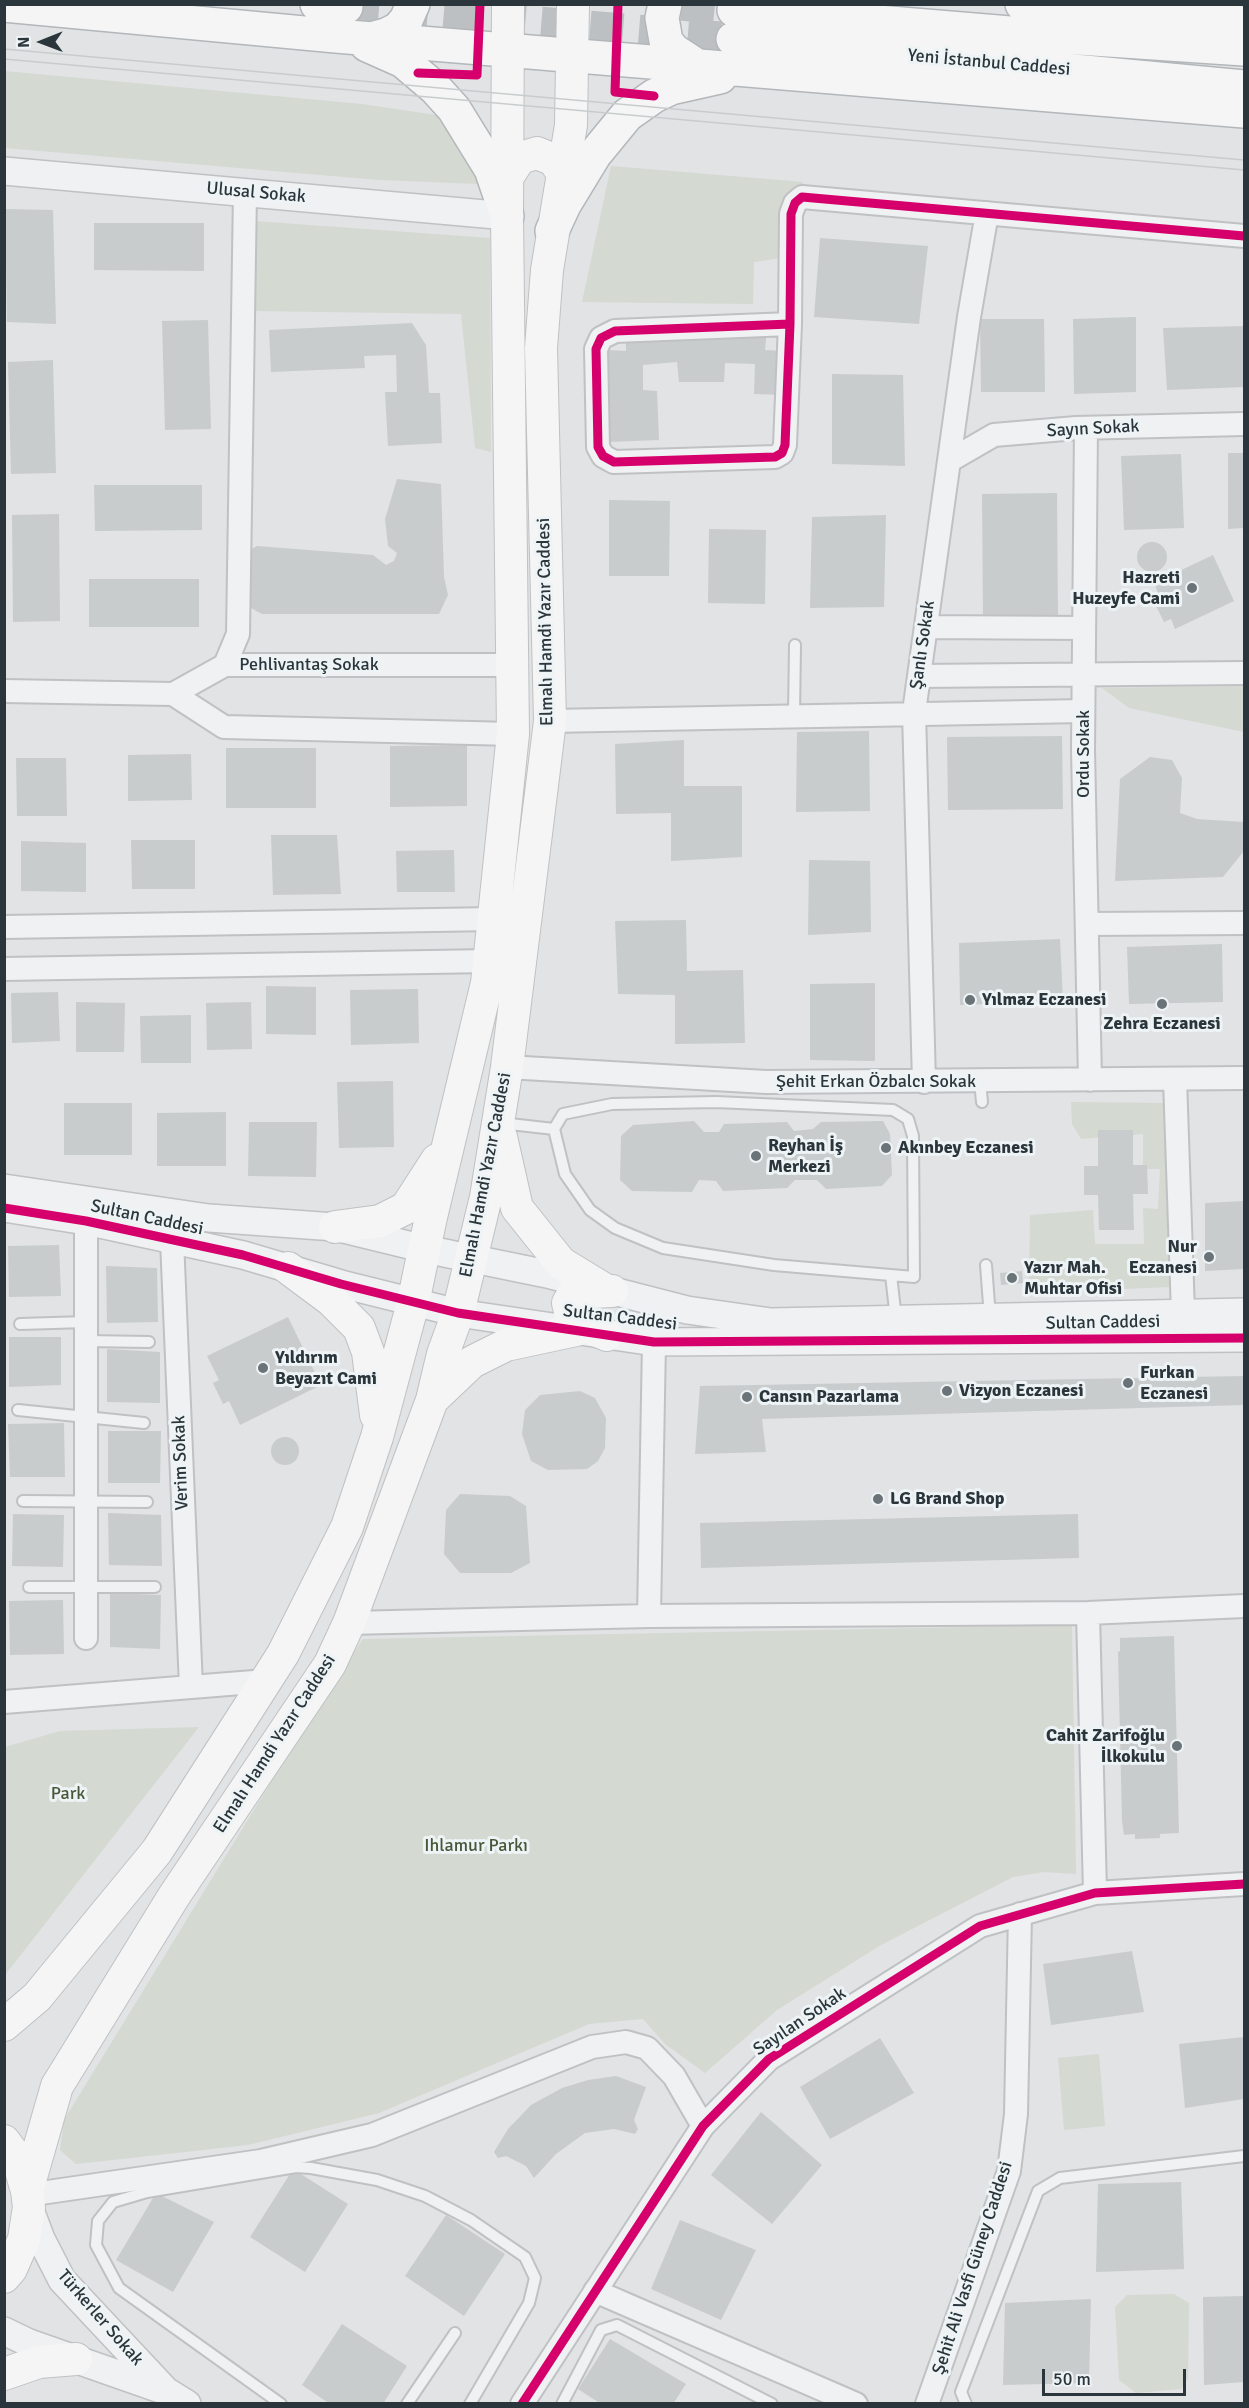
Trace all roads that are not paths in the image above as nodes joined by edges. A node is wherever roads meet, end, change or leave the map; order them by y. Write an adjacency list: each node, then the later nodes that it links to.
1 (412, 4): 9 (highway)
2 (508, 4): 11 (main road, Elmalı Hamdi Yazır Caddesi)
3 (573, 4): 12 (main road, Elmalı Hamdi Yazır Caddesi)
4 (665, 4): 13 (highway)
5 (1022, 4): 8 (highway)
6 (4, 5): 7 (highway)
7 (333, 16): 9 (highway); 22 (highway)
8 (1245, 23)
9 (371, 39): 11 (highway)
10 (1245, 49): 15 (highway, Yeni İstanbul Caddesi)
11 (508, 50): 12 (highway); 19 (main road, Elmalı Hamdi Yazır Caddesi)
12 (573, 55): 13 (highway); 18 (main road, Elmalı Hamdi Yazır Caddesi)
13 (696, 65): 14 (highway)
14 (770, 71): 16 (highway); 23 (highway)
15 (1245, 87)
16 (1245, 111)
17 (4, 171): 20 (street, Ulusal Sokak)
18 (563, 174): 19 (main road); 23 (main road, Elmalı Hamdi Yazır Caddesi)
19 (507, 176): 22 (main road, Elmalı Hamdi Yazır Caddesi)
20 (245, 192): 22 (street, Ulusal Sokak); 32 (street)
21 (987, 213): 24 (street); 25 (street); 28 (street, Şanlı Sokak)
22 (507, 216): 33 (main road, Elmalı Hamdi Yazır Caddesi)
23 (552, 231): 42 (main road, Elmalı Hamdi Yazır Caddesi)
24 (1245, 236)
25 (790, 324): 25 (street)
26 (1245, 424): 27 (street, Sayın Sokak)
27 (1086, 428): 28 (street, Sayın Sokak); 30 (street, Ordu Sokak)
28 (950, 461): 29 (street, Şanlı Sokak)
29 (926, 627): 30 (street); 35 (street, Şanlı Sokak)
30 (1084, 628): 36 (street, Ordu Sokak)
31 (795, 645): 41 (lane)
32 (225, 665): 33 (street, Pehlivantaş Sokak); 38 (street, Pehlivantaş Sokak)
33 (513, 665): 43 (main road, Elmalı Hamdi Yazır Caddesi)
34 (1245, 674): 36 (street)
35 (919, 676): 36 (street); 40 (street, Şanlı Sokak)
36 (1084, 676): 39 (street, Ordu Sokak)
37 (4, 691): 38 (street)
38 (173, 694): 43 (street)
39 (1083, 711): 40 (street); 46 (street, Ordu Sokak)
40 (914, 712): 41 (street); 55 (street, Şanlı Sokak)
41 (794, 715): 42 (street)
42 (550, 721): 50 (main road, Elmalı Hamdi Yazır Caddesi)
43 (513, 734): 44 (main road, Elmalı Hamdi Yazır Caddesi)
44 (495, 919): 47 (street); 48 (main road, Elmalı Hamdi Yazır Caddesi)
45 (1245, 923): 46 (street)
46 (1087, 924): 53 (street, Ordu Sokak)
47 (4, 927)
48 (490, 961): 49 (street); 59 (main road, Elmalı Hamdi Yazır Caddesi)
49 (4, 969)
50 (507, 1067): 54 (street, Şehit Erkan Özbalcı Sokak); 57 (main road, Elmalı Hamdi Yazır Caddesi)
51 (1245, 1078): 52 (street, Şehit Erkan Özbalcı Sokak)
52 (1175, 1079): 53 (street, Şehit Erkan Özbalcı Sokak); 74 (street)
53 (1090, 1080): 55 (street, Şehit Erkan Özbalcı Sokak)
54 (796, 1082): 55 (street, Şehit Erkan Özbalcı Sokak); 56 (lane)
55 (924, 1082)
56 (796, 1107): 58 (lane); 69 (lane)
57 (498, 1123): 58 (lane); 66 (main road, Elmalı Hamdi Yazır Caddesi); 70 (main road)
58 (554, 1129): 69 (lane)
59 (451, 1139): 63 (main road); 65 (main road, Elmalı Hamdi Yazır Caddesi)
60 (4, 1188): 63 (street, Sultan Caddesi)
61 (4, 1208): 62 (street, Sultan Caddesi)
62 (86, 1221): 64 (street, Sultan Caddesi); 79 (street)
63 (335, 1227): 65 (street, Sultan Caddesi)
64 (172, 1240): 68 (street, Sultan Caddesi); 101 (street, Verim Sokak)
65 (425, 1249): 66 (street, Sultan Caddesi); 71 (main road, Elmalı Hamdi Yazır Caddesi)
66 (471, 1259): 70 (street, Sultan Caddesi); 73 (main road, Elmalı Hamdi Yazır Caddesi)
67 (986, 1265): 75 (lane)
68 (288, 1268): 71 (street, Sultan Caddesi); 88 (main road)
69 (891, 1275): 76 (lane)
70 (607, 1289): 76 (street, Sultan Caddesi); 80 (main road)
71 (413, 1303): 73 (street, Sultan Caddesi); 88 (main road, Elmalı Hamdi Yazır Caddesi)
72 (1245, 1312): 74 (street, Sultan Caddesi)
73 (458, 1313): 78 (street, Sultan Caddesi); 84 (main road, Elmalı Hamdi Yazır Caddesi)
74 (1183, 1313): 75 (street, Sultan Caddesi)
75 (990, 1317): 76 (street, Sultan Caddesi)
76 (896, 1319)
77 (20, 1323): 79 (lane)
78 (576, 1330): 80 (street, Sultan Caddesi); 84 (main road)
79 (86, 1332): 82 (lane); 86 (street)
80 (607, 1335): 83 (street, Sultan Caddesi)
81 (1245, 1338): 83 (street, Sultan Caddesi)
82 (149, 1342)
83 (654, 1342): 97 (street)
84 (432, 1400): 98 (main road, Elmalı Hamdi Yazır Caddesi)
85 (18, 1410): 86 (lane)
86 (86, 1418): 87 (lane); 89 (street)
87 (144, 1423)
88 (377, 1437): 100 (main road, Elmalı Hamdi Yazır Caddesi)
89 (86, 1500): 90 (lane); 91 (lane); 92 (street)
90 (23, 1501)
91 (147, 1502)
92 (86, 1586): 93 (lane); 94 (lane); 99 (street)
93 (29, 1587)
94 (155, 1587)
95 (1245, 1606): 96 (street)
96 (1088, 1613): 97 (street); 104 (street)
97 (649, 1616): 98 (street)
98 (349, 1623): 110 (main road, Elmalı Hamdi Yazır Caddesi)
99 (86, 1638)
100 (266, 1681): 101 (street); 106 (main road, Elmalı Hamdi Yazır Caddesi)
101 (191, 1687): 102 (street)
102 (4, 1702)
103 (1245, 1884): 104 (street, Sayılan Sokak)
104 (1095, 1893): 105 (street, Sayılan Sokak)
105 (1020, 1914): 107 (street, Sayılan Sokak); 125 (street, Şehit Ali Vasfi Güney Caddesi)
106 (4, 2025)
107 (703, 2126): 110 (street); 112 (street, Sayılan Sokak)
108 (4, 2141): 110 (main road)
109 (1245, 2156): 126 (lane)
110 (28, 2198): 111 (main road, Elmalı Hamdi Yazır Caddesi); 117 (street, Türkerler Sokak)
111 (4, 2277)
112 (595, 2291): 121 (street, Sayılan Sokak); 124 (street)
113 (4, 2331): 115 (street, Türkerler Sokak)
114 (455, 2333): 119 (lane)
115 (76, 2359): 116 (main road); 117 (street, Türkerler Sokak)
116 (4, 2374)
117 (176, 2397)
118 (280, 2403): 120 (lane)
119 (407, 2403)
120 (470, 2403)
121 (522, 2403)
122 (562, 2403): 123 (lane)
123 (772, 2403)
124 (856, 2403)
125 (927, 2403)
126 (966, 2403)

